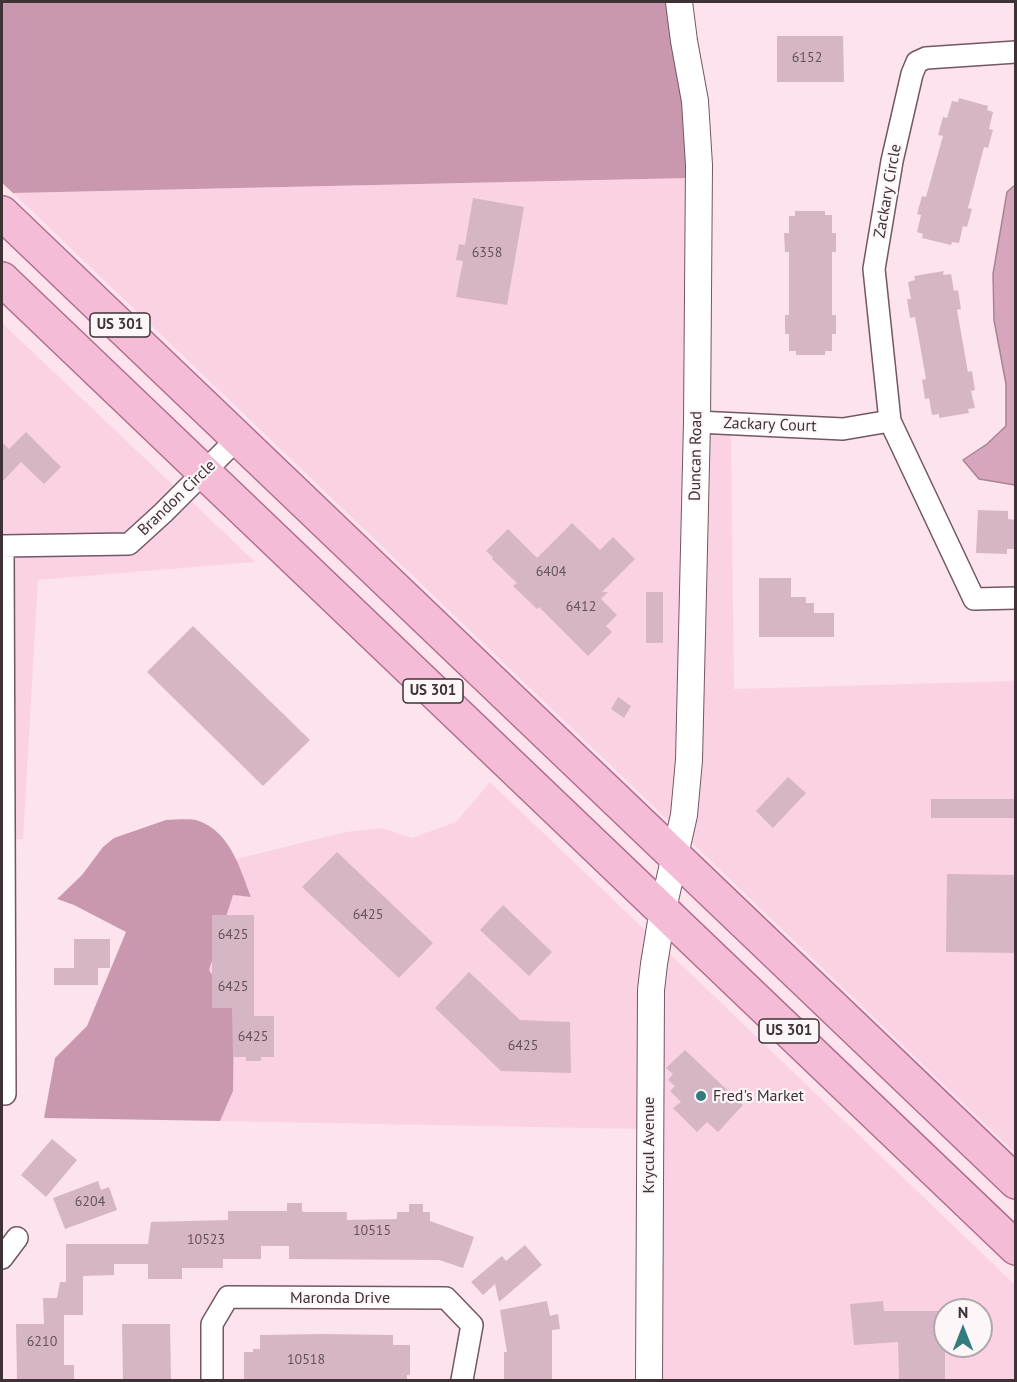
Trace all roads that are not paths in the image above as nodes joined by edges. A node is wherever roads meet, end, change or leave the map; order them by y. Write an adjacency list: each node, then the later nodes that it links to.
1 (680, 2): 6 (street, Duncan Road)
2 (1016, 52): 5 (street, Zackary Circle)
3 (2, 213): 7 (main road, US 301)
4 (2, 279): 8 (main road, US 301)
5 (890, 421): 6 (street, Zackary Court); 10 (street, Zackary Circle)
6 (697, 423): 11 (street, Duncan Road)
7 (238, 438): 8 (street, Brandon Circle); 11 (main road, US 301)
8 (203, 473): 9 (street, Brandon Circle); 12 (main road, US 301)
9 (2, 546): 13 (street)
10 (1016, 598)
11 (676, 856): 12 (street, Duncan Road); 14 (main road, US 301)
12 (663, 909): 16 (main road, US 301); 20 (street, Krycul Avenue)
13 (4, 1094)
14 (1016, 1182)
15 (17, 1238): 17 (street)
16 (1016, 1248)
17 (2, 1258)
18 (212, 1380): 19 (street, Maronda Drive)
19 (462, 1380)
20 (649, 1380)

